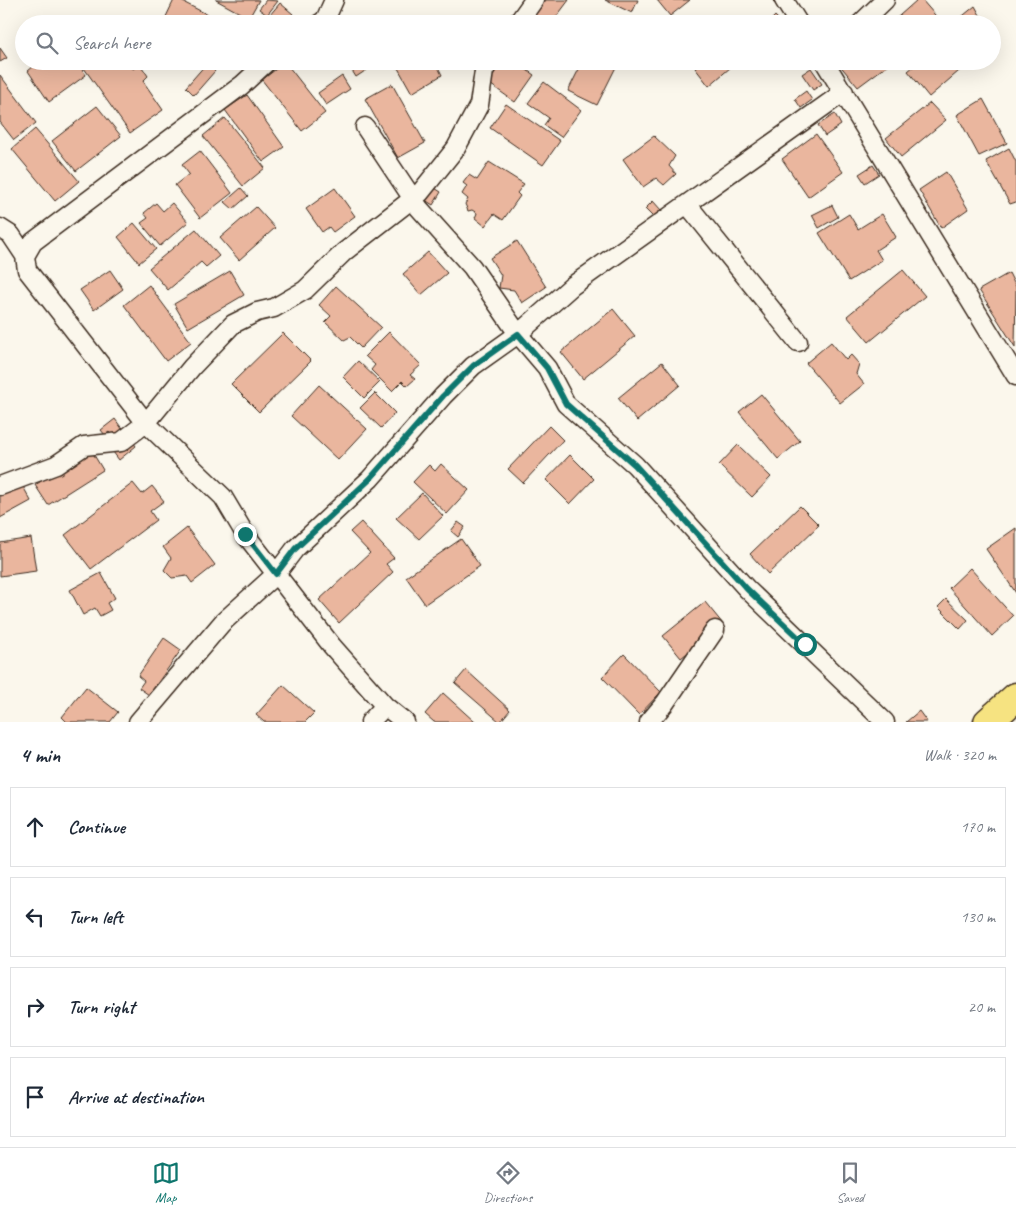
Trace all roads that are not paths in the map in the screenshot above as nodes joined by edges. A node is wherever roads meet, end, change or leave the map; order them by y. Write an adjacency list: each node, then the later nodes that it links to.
1 (334, 0): 5 (street)
2 (534, 0): 6 (street)
3 (784, 0): 7 (street)
4 (885, 0): 8 (street)
5 (327, 15)
6 (523, 15)
7 (793, 15)
8 (869, 15)
9 (258, 70): 17 (street)
10 (485, 70): 14 (street)
11 (830, 70): 12 (street)
12 (844, 92): 15 (street); 20 (street)
13 (365, 127): 14 (street)
14 (414, 198): 18 (street); 21 (street)
15 (688, 204): 18 (street); 19 (street)
16 (0, 228): 17 (street)
17 (25, 256): 21 (street)
18 (518, 334): 23 (street); 31 (street)
19 (798, 342)
20 (1014, 367)
21 (146, 423): 22 (street); 23 (street)
22 (0, 486)
23 (276, 574): 26 (street); 27 (street)
24 (715, 630): 30 (street)
25 (1016, 697): 32 (main road)
26 (385, 706): 28 (street); 29 (street)
27 (138, 722)
28 (370, 722)
29 (405, 722)
30 (649, 722)
31 (885, 722)
32 (988, 722)

